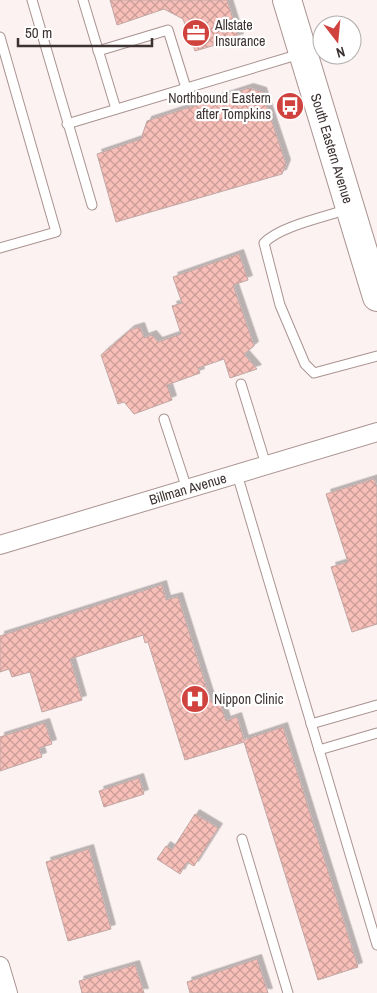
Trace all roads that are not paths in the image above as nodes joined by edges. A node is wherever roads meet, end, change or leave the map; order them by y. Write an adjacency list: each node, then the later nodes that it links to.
1 (32, 0): 9 (lane)
2 (83, 0): 5 (lane)
3 (288, 0): 6 (main road, South Eastern Avenue)
4 (0, 37): 12 (lane)
5 (98, 50): 7 (lane); 8 (lane)
6 (303, 53): 7 (lane); 11 (main road, South Eastern Avenue)
7 (186, 88): 8 (lane)
8 (116, 109): 9 (lane)
9 (67, 124): 10 (lane)
10 (92, 205)
11 (350, 208): 13 (main road, South Eastern Avenue); 14 (lane)
12 (0, 248)
13 (377, 297)
14 (377, 356)
15 (241, 384): 18 (lane)
16 (164, 419): 20 (lane)
17 (377, 432): 18 (street, Billman Avenue)
18 (266, 465): 19 (street, Billman Avenue)
19 (237, 474): 20 (street, Billman Avenue); 23 (lane)
20 (187, 489): 21 (street, Billman Avenue)
21 (0, 545)
22 (377, 705): 23 (lane)
23 (311, 724): 25 (lane)
24 (377, 733): 25 (lane)
25 (319, 750): 27 (lane)
26 (242, 839): 30 (lane)
27 (377, 945)
28 (0, 966): 29 (street)
29 (8, 993)
30 (288, 993)

